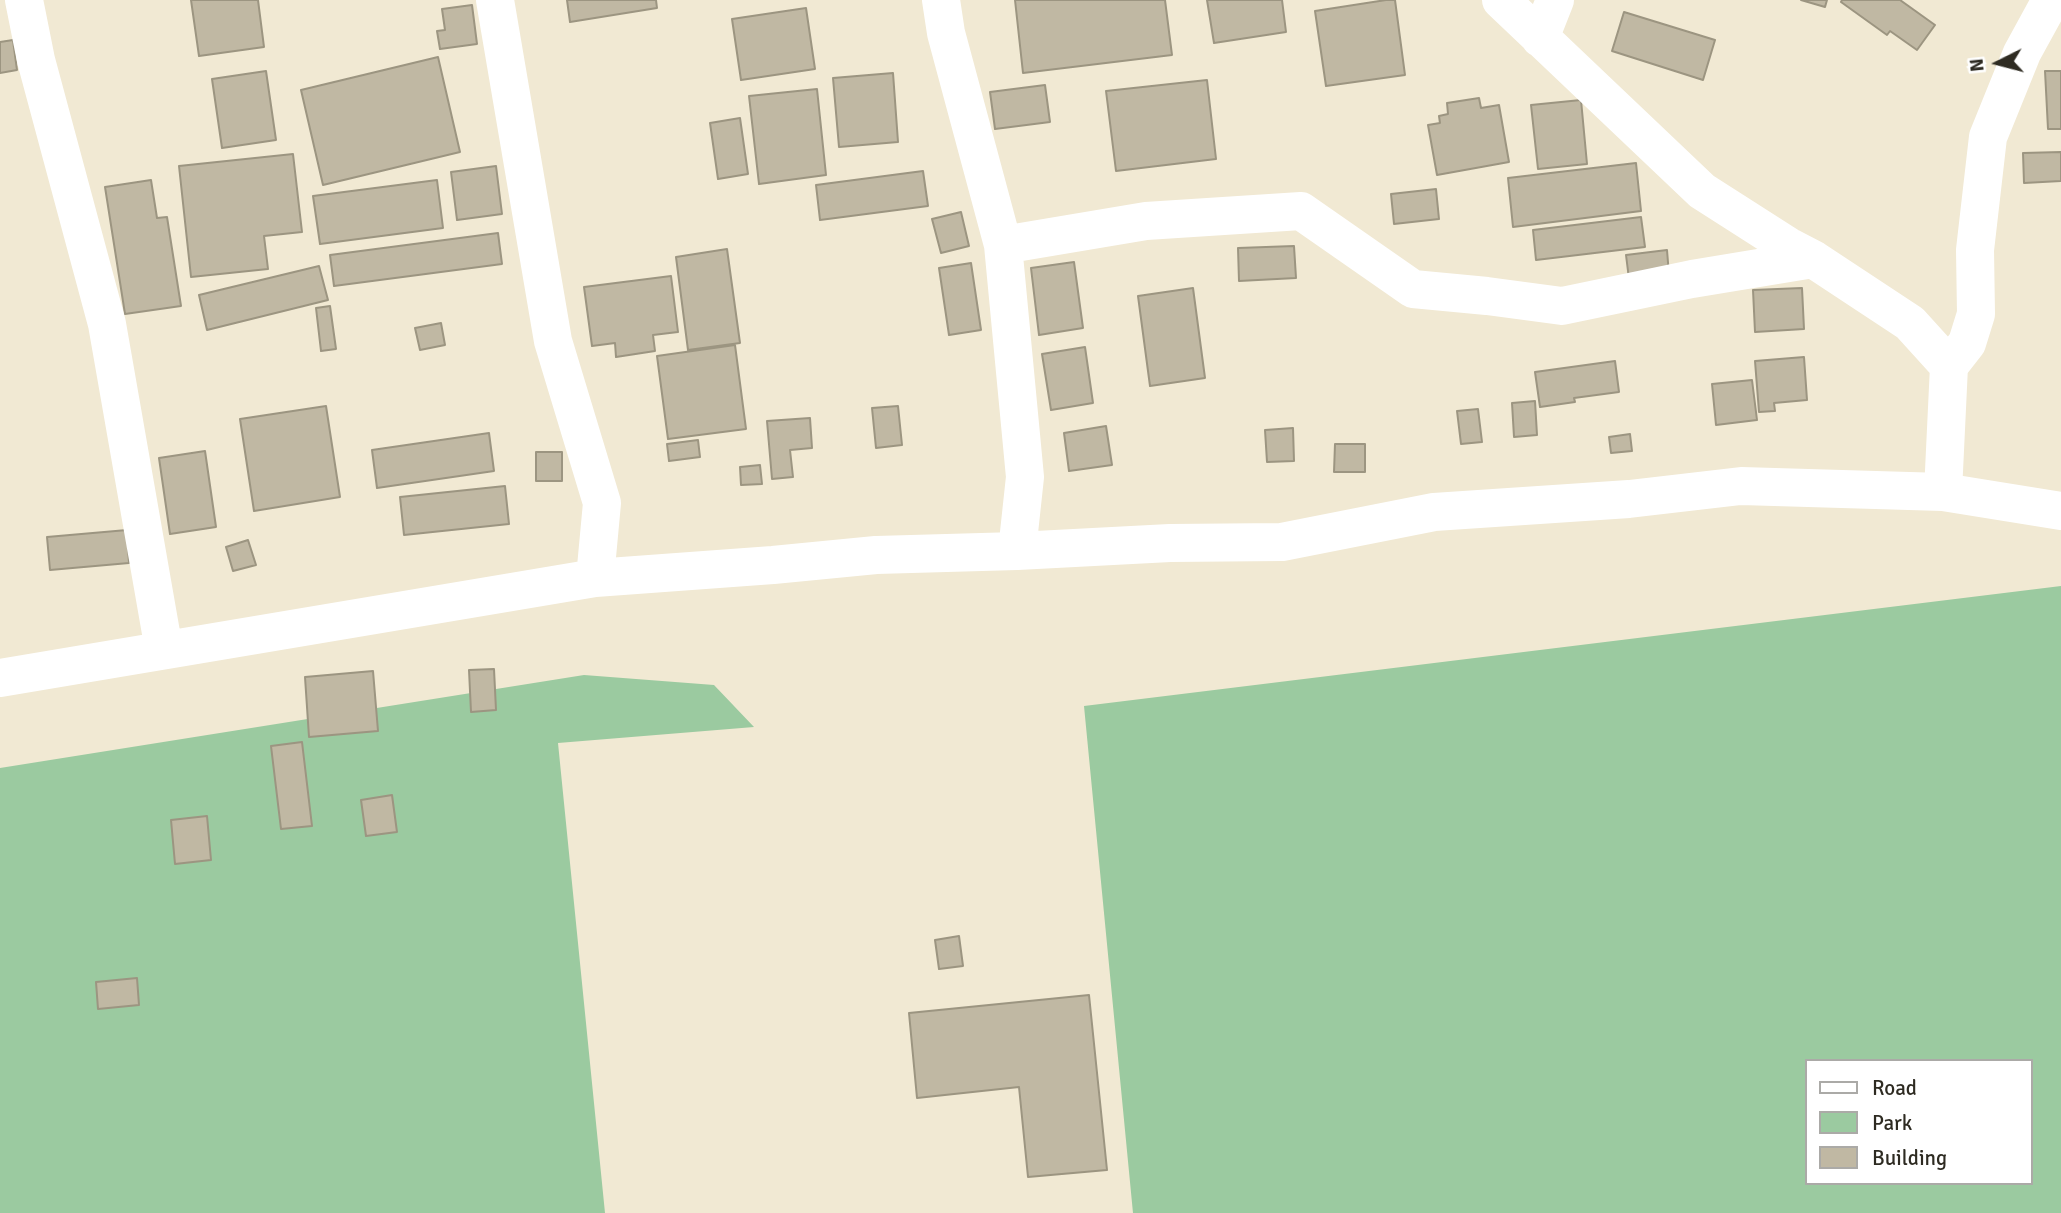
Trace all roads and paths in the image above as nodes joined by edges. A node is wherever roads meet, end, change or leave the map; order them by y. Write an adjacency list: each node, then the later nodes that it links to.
1 (24, 0): 15 (street)
2 (495, 0): 14 (street)
3 (941, 0): 8 (street)
4 (1501, 0): 7 (street)
5 (1555, 0): 7 (street)
6 (2050, 0): 10 (street)
7 (1540, 38): 9 (street)
8 (1003, 245): 9 (street); 13 (street)
9 (1813, 259): 10 (street)
10 (1949, 366): 11 (street)
11 (1943, 492): 12 (street); 13 (street)
12 (2061, 511)
13 (1017, 551): 14 (street)
14 (595, 578): 15 (street)
15 (164, 650): 16 (street)
16 (0, 678)

